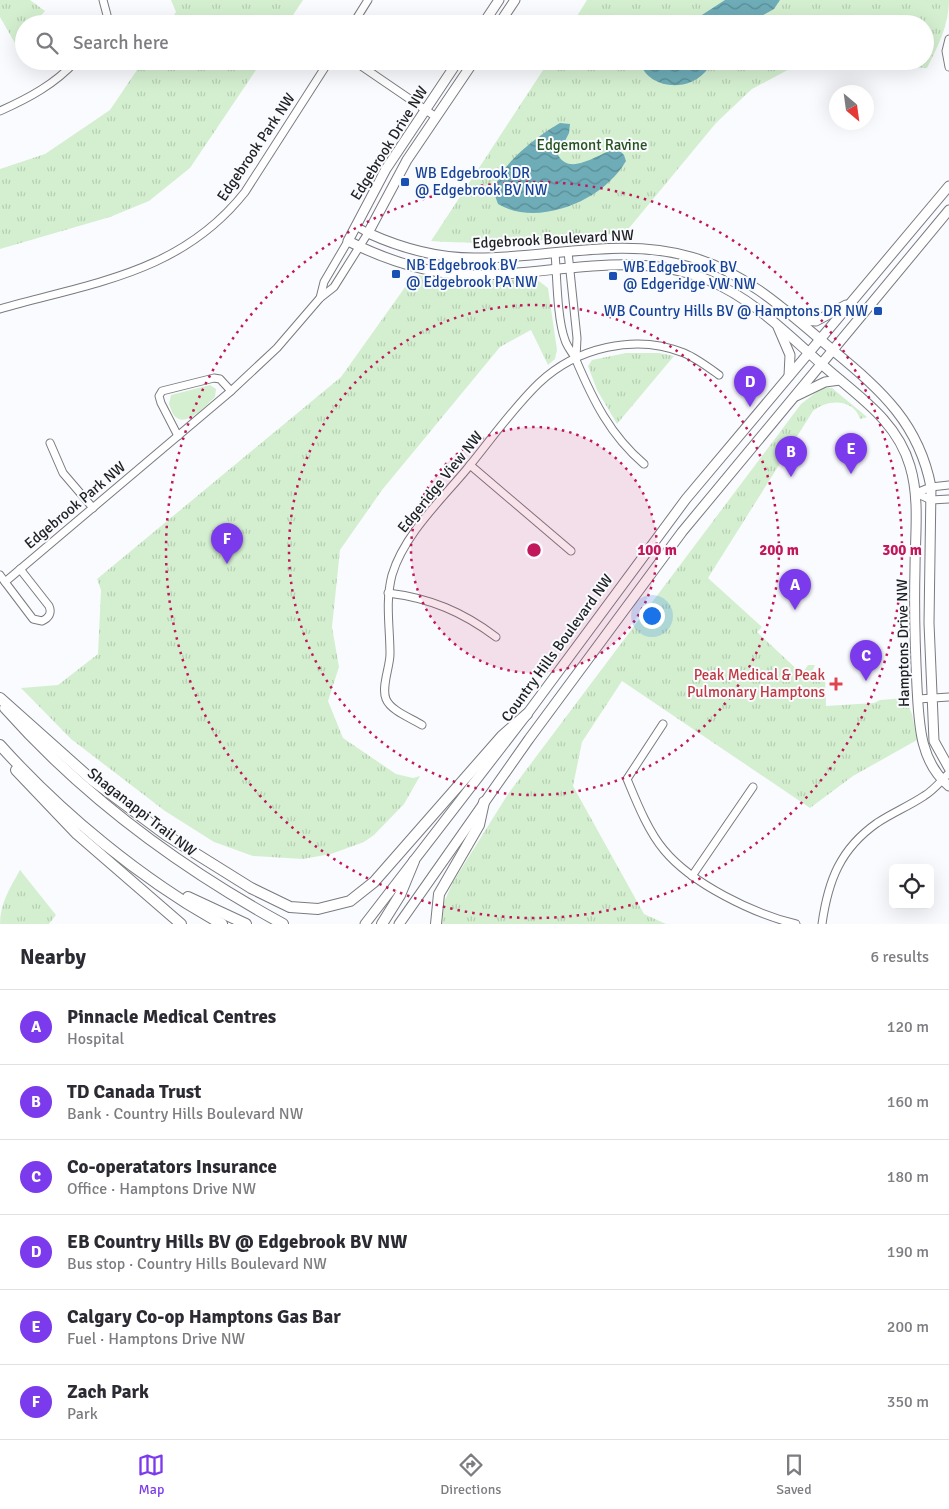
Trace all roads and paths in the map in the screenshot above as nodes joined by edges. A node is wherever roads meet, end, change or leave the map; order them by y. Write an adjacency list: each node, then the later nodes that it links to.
1 (103, 0): 5 (street)
2 (368, 0): 6 (street)
3 (499, 0): 7 (street)
4 (515, 0): 8 (street)
5 (107, 15)
6 (359, 15)
7 (489, 15)
8 (506, 15)
9 (949, 38): 10 (street)
10 (949, 67)
11 (67, 70): 17 (street)
12 (323, 70): 30 (street, Edgebrook Park NW)
13 (367, 70): 16 (street)
14 (452, 70): 16 (street, Edgebrook Drive NW)
15 (468, 70): 18 (street, Edgebrook Drive NW)
16 (425, 109): 18 (street); 21 (street, Edgebrook Drive NW)
17 (0, 111)
18 (436, 117): 22 (street, Edgebrook Drive NW)
19 (949, 186): 29 (street, Country Hills Boulevard NW)
20 (949, 210): 34 (street, Country Hills Boulevard NW)
21 (356, 226): 22 (street, Edgebrook Boulevard NW); 23 (street, Edgebrook Drive NW)
22 (364, 240): 23 (street, Edgebrook Boulevard NW); 25 (street, Edgebrook Boulevard NW); 27 (street, Edgebrook Boulevard NW); 28 (street, Edgebrook Park NW)
23 (348, 241): 28 (street, Edgebrook Park NW)
24 (568, 252): 25 (street, Edgebrook Boulevard NW); 26 (street); 31 (street, Edgebrook Boulevard NW)
25 (555, 253): 27 (street)
26 (569, 268): 27 (street, Edgebrook Boulevard NW); 32 (street, Edgebrook Boulevard NW); 36 (street)
27 (557, 269): 36 (street)
28 (320, 298): 41 (street, Edgebrook Park NW)
29 (853, 301): 31 (street); 33 (street, Country Hills Boulevard NW)
30 (0, 309)
31 (794, 318): 33 (street, Edgebrook Boulevard NW)
32 (777, 325): 35 (street, Edgebrook Boulevard NW); 39 (street)
33 (820, 340): 34 (street, Hamptons Drive NW); 35 (street, Country Hills Boulevard NW)
34 (833, 350): 37 (street, Country Hills Boulevard NW); 48 (street, Hamptons Drive NW)
35 (810, 352): 37 (street, Hamptons Drive NW); 39 (street, Country Hills Boulevard NW)
36 (576, 358): 38 (street, Edgeridge View NW); 45 (street); 46 (street, Edgeridge View NW)
37 (821, 364): 40 (street, Hamptons Drive NW); 42 (street, Country Hills Boulevard NW)
38 (719, 375)
39 (789, 377): 64 (street, Country Hills Boulevard NW)
40 (840, 380): 42 (street); 49 (street, Hamptons Drive NW)
41 (231, 391): 43 (street, Edgebrook Park NW); 43 (street)
42 (791, 399): 72 (street, Country Hills Boulevard NW)
43 (178, 436): 52 (street, Edgebrook Park NW)
44 (50, 443): 52 (street)
45 (644, 464)
46 (470, 465): 53 (street); 57 (street, Edgeridge View NW)
47 (949, 486): 48 (street)
48 (931, 487): 49 (street); 51 (street, Hamptons Drive NW)
49 (916, 493): 51 (street); 62 (street, Hamptons Drive NW)
50 (949, 498): 51 (street)
51 (931, 500): 61 (street, Hamptons Drive NW)
52 (93, 508): 54 (street, Edgebrook Park NW)
53 (570, 551)
54 (20, 569): 56 (street, Edgebrook Park NW); 56 (street)
55 (0, 576): 56 (street)
56 (5, 582)
57 (388, 593): 58 (street); 66 (street, Edgeridge View NW)
58 (496, 637)
59 (949, 697): 61 (street)
60 (0, 698): 64 (main road)
61 (932, 698): 62 (street); 68 (street, Hamptons Drive NW)
62 (918, 699): 70 (street, Hamptons Drive NW)
63 (0, 703): 79 (main road, Shaganappi Trail NW)
64 (527, 714): 73 (street, Country Hills Boulevard NW)
65 (663, 724): 74 (street)
66 (422, 725)
67 (2, 747): 75 (main road); 76 (main road)
68 (949, 768)
69 (949, 773): 70 (street)
70 (945, 783): 85 (street)
71 (753, 787): 74 (street)
72 (484, 802): 82 (street, Country Hills Boulevard NW); 83 (main road)
73 (414, 861): 80 (street, Country Hills Boulevard NW); 81 (main road)
74 (692, 876): 84 (street)
75 (158, 884): 77 (main road); 78 (main road)
76 (181, 924)
77 (222, 924)
78 (246, 924)
79 (283, 924)
80 (365, 924)
81 (382, 924)
82 (399, 924)
83 (436, 924)
84 (796, 924)
85 (822, 924)

